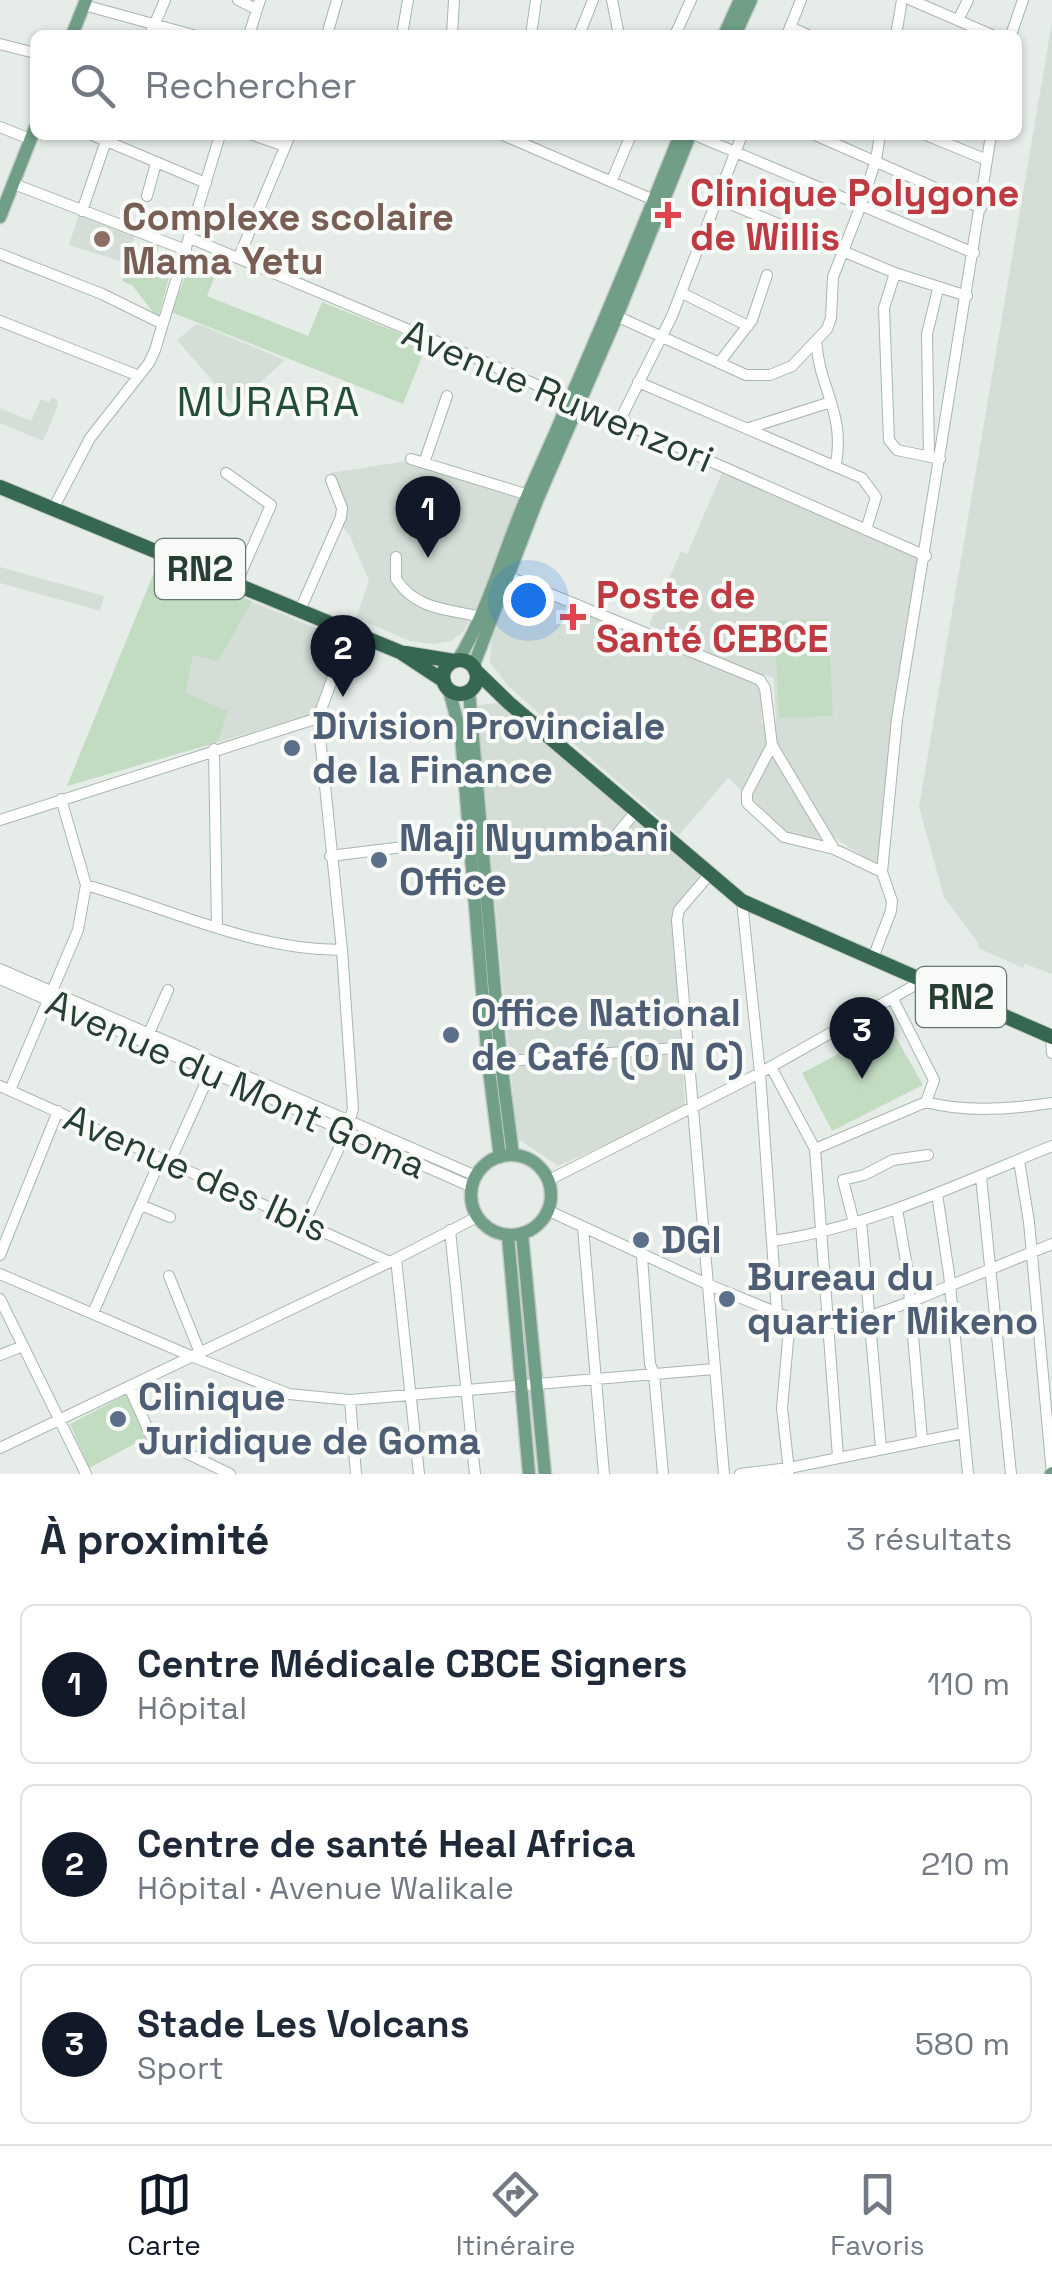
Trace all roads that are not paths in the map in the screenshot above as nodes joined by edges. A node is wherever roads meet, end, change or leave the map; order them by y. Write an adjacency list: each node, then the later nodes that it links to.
1 (165, 0): 20 (street)
2 (238, 0): 17 (street)
3 (336, 0): 22 (street)
4 (408, 0): 23 (street)
5 (454, 0): 24 (street)
6 (536, 0): 25 (street)
7 (593, 0): 26 (street)
8 (612, 0): 27 (street)
9 (691, 0): 28 (street)
10 (801, 0): 31 (street)
11 (902, 0): 32 (street)
12 (911, 0): 18 (street)
13 (968, 0): 18 (street)
14 (1023, 0): 34 (street)
15 (741, 2): 29 (main road); 30 (main road)
16 (85, 3): 19 (main road); 20 (street)
17 (258, 5): 21 (street)
18 (958, 20): 33 (street)
19 (74, 30)
20 (152, 30)
21 (251, 30)
22 (328, 30)
23 (403, 30)
24 (452, 30)
25 (531, 30)
26 (580, 30)
27 (618, 30)
28 (677, 30)
29 (727, 30)
30 (736, 30)
31 (788, 30)
32 (897, 30)
33 (981, 30)
34 (1013, 30)
35 (0, 44): 36 (street)
36 (30, 52)
37 (0, 127): 38 (street)
38 (30, 133)
39 (31, 140): 62 (main road)
40 (107, 140): 69 (street)
41 (109, 140): 59 (street)
42 (219, 140): 63 (street)
43 (287, 140): 75 (street)
44 (515, 140): 55 (street)
45 (534, 140): 55 (street)
46 (629, 140): 61 (street)
47 (678, 140): 66 (main road)
48 (689, 140): 66 (main road)
49 (705, 140): 56 (street)
50 (740, 140): 56 (street)
51 (828, 140): 57 (street)
52 (879, 140): 57 (street)
53 (938, 140): 58 (street)
54 (990, 140): 58 (street)
55 (530, 147): 61 (street)
56 (734, 151): 65 (street); 67 (street)
57 (876, 160): 67 (street); 68 (street)
58 (988, 160): 68 (street)
59 (156, 163): 63 (street); 64 (street)
60 (0, 174): 62 (street, Avenue Ruwenzori)
61 (612, 180): 66 (street)
62 (15, 183): 69 (street, Avenue Ruwenzori); 70 (main road)
63 (206, 183): 71 (street)
64 (147, 196)
65 (716, 198): 72 (street); 79 (street)
66 (658, 201): 81 (main road)
67 (861, 206): 72 (street); 73 (street)
68 (982, 208): 73 (street)
69 (82, 211): 71 (street, Avenue Ruwenzori)
70 (0, 217)
71 (188, 244): 75 (street, Avenue Ruwenzori); 83 (street)
72 (841, 251): 76 (street); 86 (street)
73 (974, 253): 80 (street)
74 (0, 254): 83 (street)
75 (239, 257): 93 (street, Avenue Ruwenzori)
76 (895, 273): 78 (street); 97 (street)
77 (768, 276): 84 (street)
78 (938, 289): 80 (street); 97 (street)
79 (682, 293): 84 (street); 85 (street)
80 (967, 296): 97 (street)
81 (613, 314): 85 (street); 93 (main road)
82 (0, 321): 90 (street)
83 (161, 322): 90 (street)
84 (748, 326): 88 (street)
85 (661, 336): 88 (street); 91 (street)
86 (816, 341): 87 (street); 89 (street)
87 (798, 361): 88 (street); 89 (street)
88 (719, 362)
89 (818, 369): 94 (street)
90 (139, 376): 105 (street)
91 (638, 382): 95 (street); 96 (street)
92 (447, 396): 99 (street)
93 (573, 402): 95 (street, Avenue Ruwenzori); 104 (main road)
94 (831, 402): 96 (street); 100 (street)
95 (619, 422): 106 (street, Avenue Ruwenzori)
96 (749, 428): 100 (street)
97 (934, 458): 107 (street)
98 (412, 460): 99 (street)
99 (424, 463): 104 (street)
100 (836, 464): 106 (street)
101 (226, 472): 110 (street)
102 (331, 480): 111 (street)
103 (0, 486): 105 (highway, RN2)
104 (533, 496): 109 (main road); 112 (main road)
105 (53, 509): 110 (highway, RN2)
106 (866, 530): 107 (street, Avenue Ruwenzori)
107 (926, 556): 130 (street)
108 (396, 557): 112 (street)
109 (507, 576): 116 (main road); 121 (street)
110 (236, 584): 111 (highway, RN2)
111 (300, 610): 113 (highway, RN2)
112 (482, 616): 115 (main road)
113 (350, 631): 114 (highway, RN2); 120 (street)
114 (400, 652): 115 (highway, RN2); 117 (highway, RN2)
115 (456, 661): 116 (highway, RN2); 117 (highway)
116 (474, 668): 118 (highway); 119 (highway, RN2)
117 (446, 685): 118 (highway, RN2); 126 (main road)
118 (470, 690): 119 (highway, RN2); 146 (main road)
119 (509, 703): 124 (highway, RN2)
120 (318, 718): 122 (street); 129 (street)
121 (772, 745): 127 (street); 127 (street)
122 (214, 750): 123 (street); 134 (street)
123 (62, 799): 125 (street); 132 (street)
124 (637, 810): 128 (street); 131 (highway, RN2)
125 (0, 820)
126 (471, 845): 129 (street); 146 (main road)
127 (834, 849): 130 (street)
128 (604, 850)
129 (330, 856): 135 (street)
130 (882, 872): 136 (street)
131 (709, 875): 133 (highway, RN2); 144 (street)
132 (86, 885): 134 (street); 140 (street)
133 (742, 901): 136 (highway, RN2); 148 (street)
134 (217, 928): 135 (street)
135 (342, 950): 154 (street)
136 (873, 958): 138 (highway, RN2)
137 (2, 975): 140 (street)
138 (924, 980): 141 (street); 142 (highway, RN2)
139 (168, 990): 143 (street)
140 (51, 997): 143 (street); 149 (street)
141 (893, 999): 148 (street); 150 (street)
142 (1051, 1036): 145 (street)
143 (147, 1039): 147 (street)
144 (686, 1047): 146 (street); 152 (street)
145 (1052, 1053)
146 (494, 1062): 158 (main road)
147 (212, 1069): 154 (street); 159 (street)
148 (766, 1070): 152 (street); 156 (street); 176 (street)
149 (5, 1088): 153 (street, Avenue des Ibis)
150 (926, 1102): 151 (street); 156 (street)
151 (1052, 1102)
152 (692, 1108): 162 (street); 185 (street)
153 (58, 1111): 159 (street, Avenue des Ibis); 179 (street)
154 (348, 1127): 163 (street); 170 (street)
155 (1052, 1146): 160 (street)
156 (815, 1149): 174 (street)
157 (928, 1155): 171 (street)
158 (506, 1156): 162 (main road); 163 (main road)
159 (165, 1160): 165 (street); 170 (street, Avenue des Ibis)
160 (1020, 1161): 161 (street); 178 (street)
161 (981, 1177): 164 (street); 182 (street)
162 (549, 1180): 167 (main road)
163 (474, 1182): 168 (main road)
164 (937, 1194): 166 (street); 186 (street)
165 (141, 1205): 169 (street); 190 (street)
166 (897, 1209): 171 (street); 188 (street)
167 (549, 1211): 172 (street); 175 (main road)
168 (477, 1216): 173 (street); 175 (main road)
169 (170, 1218)
170 (305, 1221): 181 (street, Avenue des Ibis)
171 (857, 1222): 174 (street); 191 (street)
172 (583, 1228): 180 (street); 199 (street)
173 (450, 1230): 181 (street); 202 (street)
174 (820, 1233): 176 (street); 193 (street)
175 (515, 1235): 200 (main road)
176 (772, 1241): 189 (street)
177 (1052, 1244): 178 (street)
178 (1030, 1253): 182 (street); 225 (street)
179 (0, 1255)
180 (642, 1256): 185 (street); 198 (street)
181 (393, 1261): 195 (street); 203 (street)
182 (989, 1270): 186 (street); 224 (street)
183 (0, 1274): 190 (street)
184 (168, 1276): 195 (street)
185 (707, 1284): 189 (street); 197 (street)
186 (950, 1286): 188 (street); 206 (street)
187 (0, 1299): 194 (street)
188 (910, 1302): 191 (street); 207 (street)
189 (778, 1312): 192 (street)
190 (93, 1314): 195 (street)
191 (868, 1317): 193 (street); 209 (street)
192 (790, 1318): 193 (street); 211 (street)
193 (827, 1324): 210 (street)
194 (23, 1346): 196 (street); 205 (street)
195 (196, 1354): 201 (street); 204 (street)
196 (0, 1355)
197 (714, 1369): 198 (street); 221 (street)
198 (654, 1374): 199 (street); 220 (street)
199 (595, 1378): 200 (street); 219 (street)
200 (530, 1385): 202 (street); 217 (main road); 218 (main road)
201 (129, 1387): 205 (street); 213 (street)
202 (467, 1392): 203 (street); 216 (street)
203 (411, 1396): 204 (street); 215 (street)
204 (350, 1400): 214 (street)
205 (60, 1421): 208 (street); 212 (street)
206 (963, 1433): 207 (street); 223 (street)
207 (922, 1439): 209 (street)
208 (0, 1448)
209 (881, 1448): 210 (street)
210 (838, 1457): 211 (street)
211 (789, 1471): 222 (street)
212 (86, 1474)
213 (230, 1474)
214 (356, 1474)
215 (419, 1474)
216 (475, 1474)
217 (529, 1474)
218 (546, 1474)
219 (604, 1474)
220 (663, 1474)
221 (724, 1474)
222 (740, 1474)
223 (968, 1474)
224 (1011, 1474)
225 (1052, 1474)

